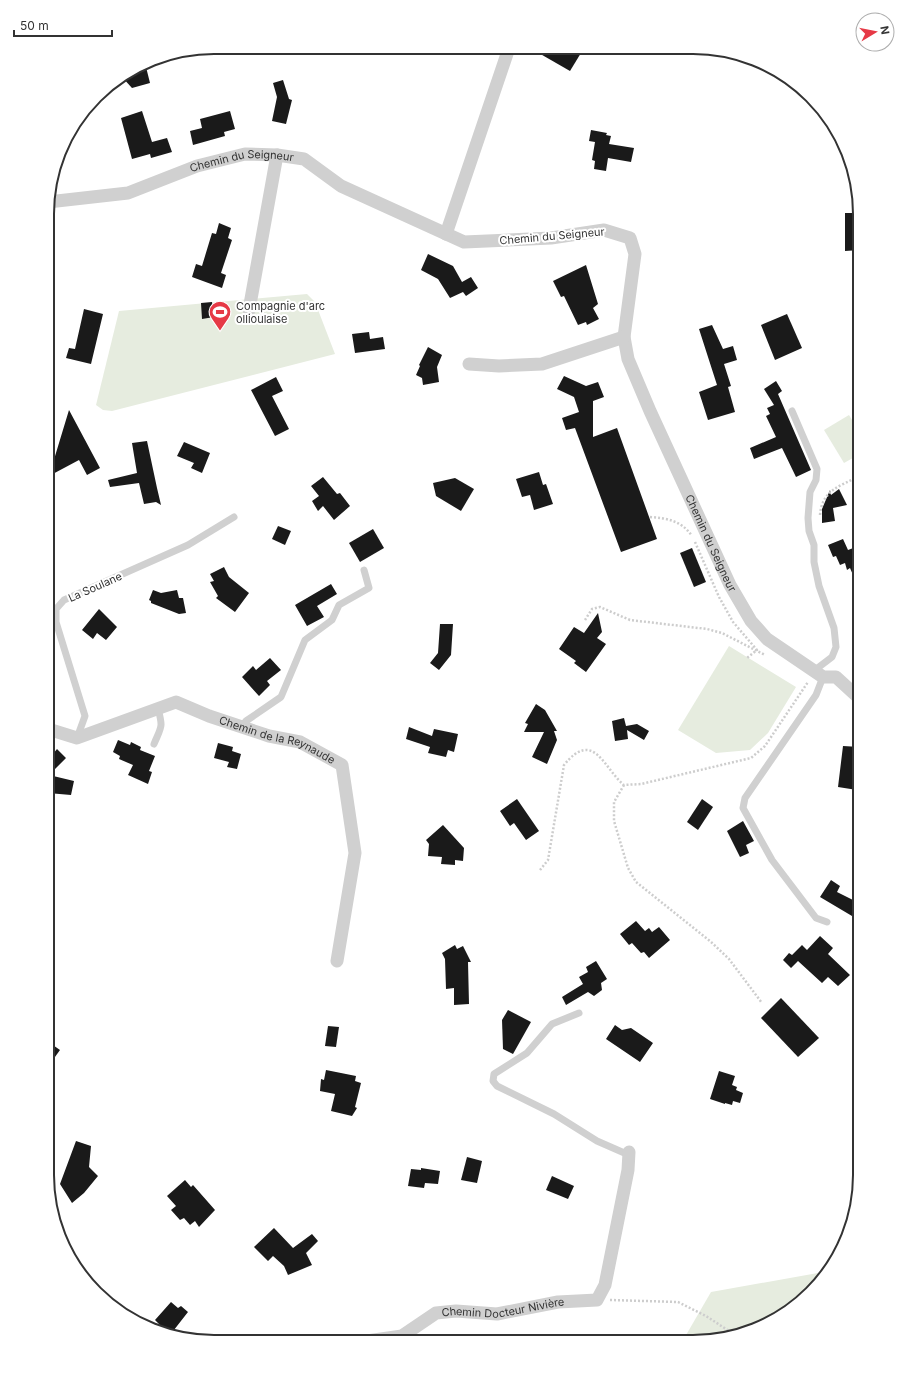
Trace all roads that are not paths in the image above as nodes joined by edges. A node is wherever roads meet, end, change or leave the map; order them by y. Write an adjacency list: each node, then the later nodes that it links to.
1 (507, 54): 4 (street)
2 (277, 155): 3 (street, Chemin du Seigneur); 4 (street, Chemin du Seigneur); 5 (street)
3 (54, 201)
4 (446, 234): 6 (street, Chemin du Seigneur)
5 (249, 310)
6 (624, 337): 7 (street); 11 (street, Chemin du Seigneur)
7 (469, 364)
8 (792, 411): 11 (lane)
9 (234, 517): 16 (lane, La Soulane)
10 (364, 570): 14 (lane)
11 (819, 673): 12 (street, Chemin du Seigneur); 18 (lane)
12 (853, 693)
13 (158, 708): 14 (street, Chemin de la Reynaude); 16 (street, Chemin de la Reynaude); 17 (lane)
14 (242, 727): 19 (street, Chemin de la Reynaude)
15 (54, 731): 16 (street)
16 (77, 738)
17 (154, 744)
18 (827, 922)
19 (337, 961)
20 (579, 1014): 21 (lane)
21 (628, 1154): 22 (street, Chemin Docteur Nivière)
22 (404, 1335)

